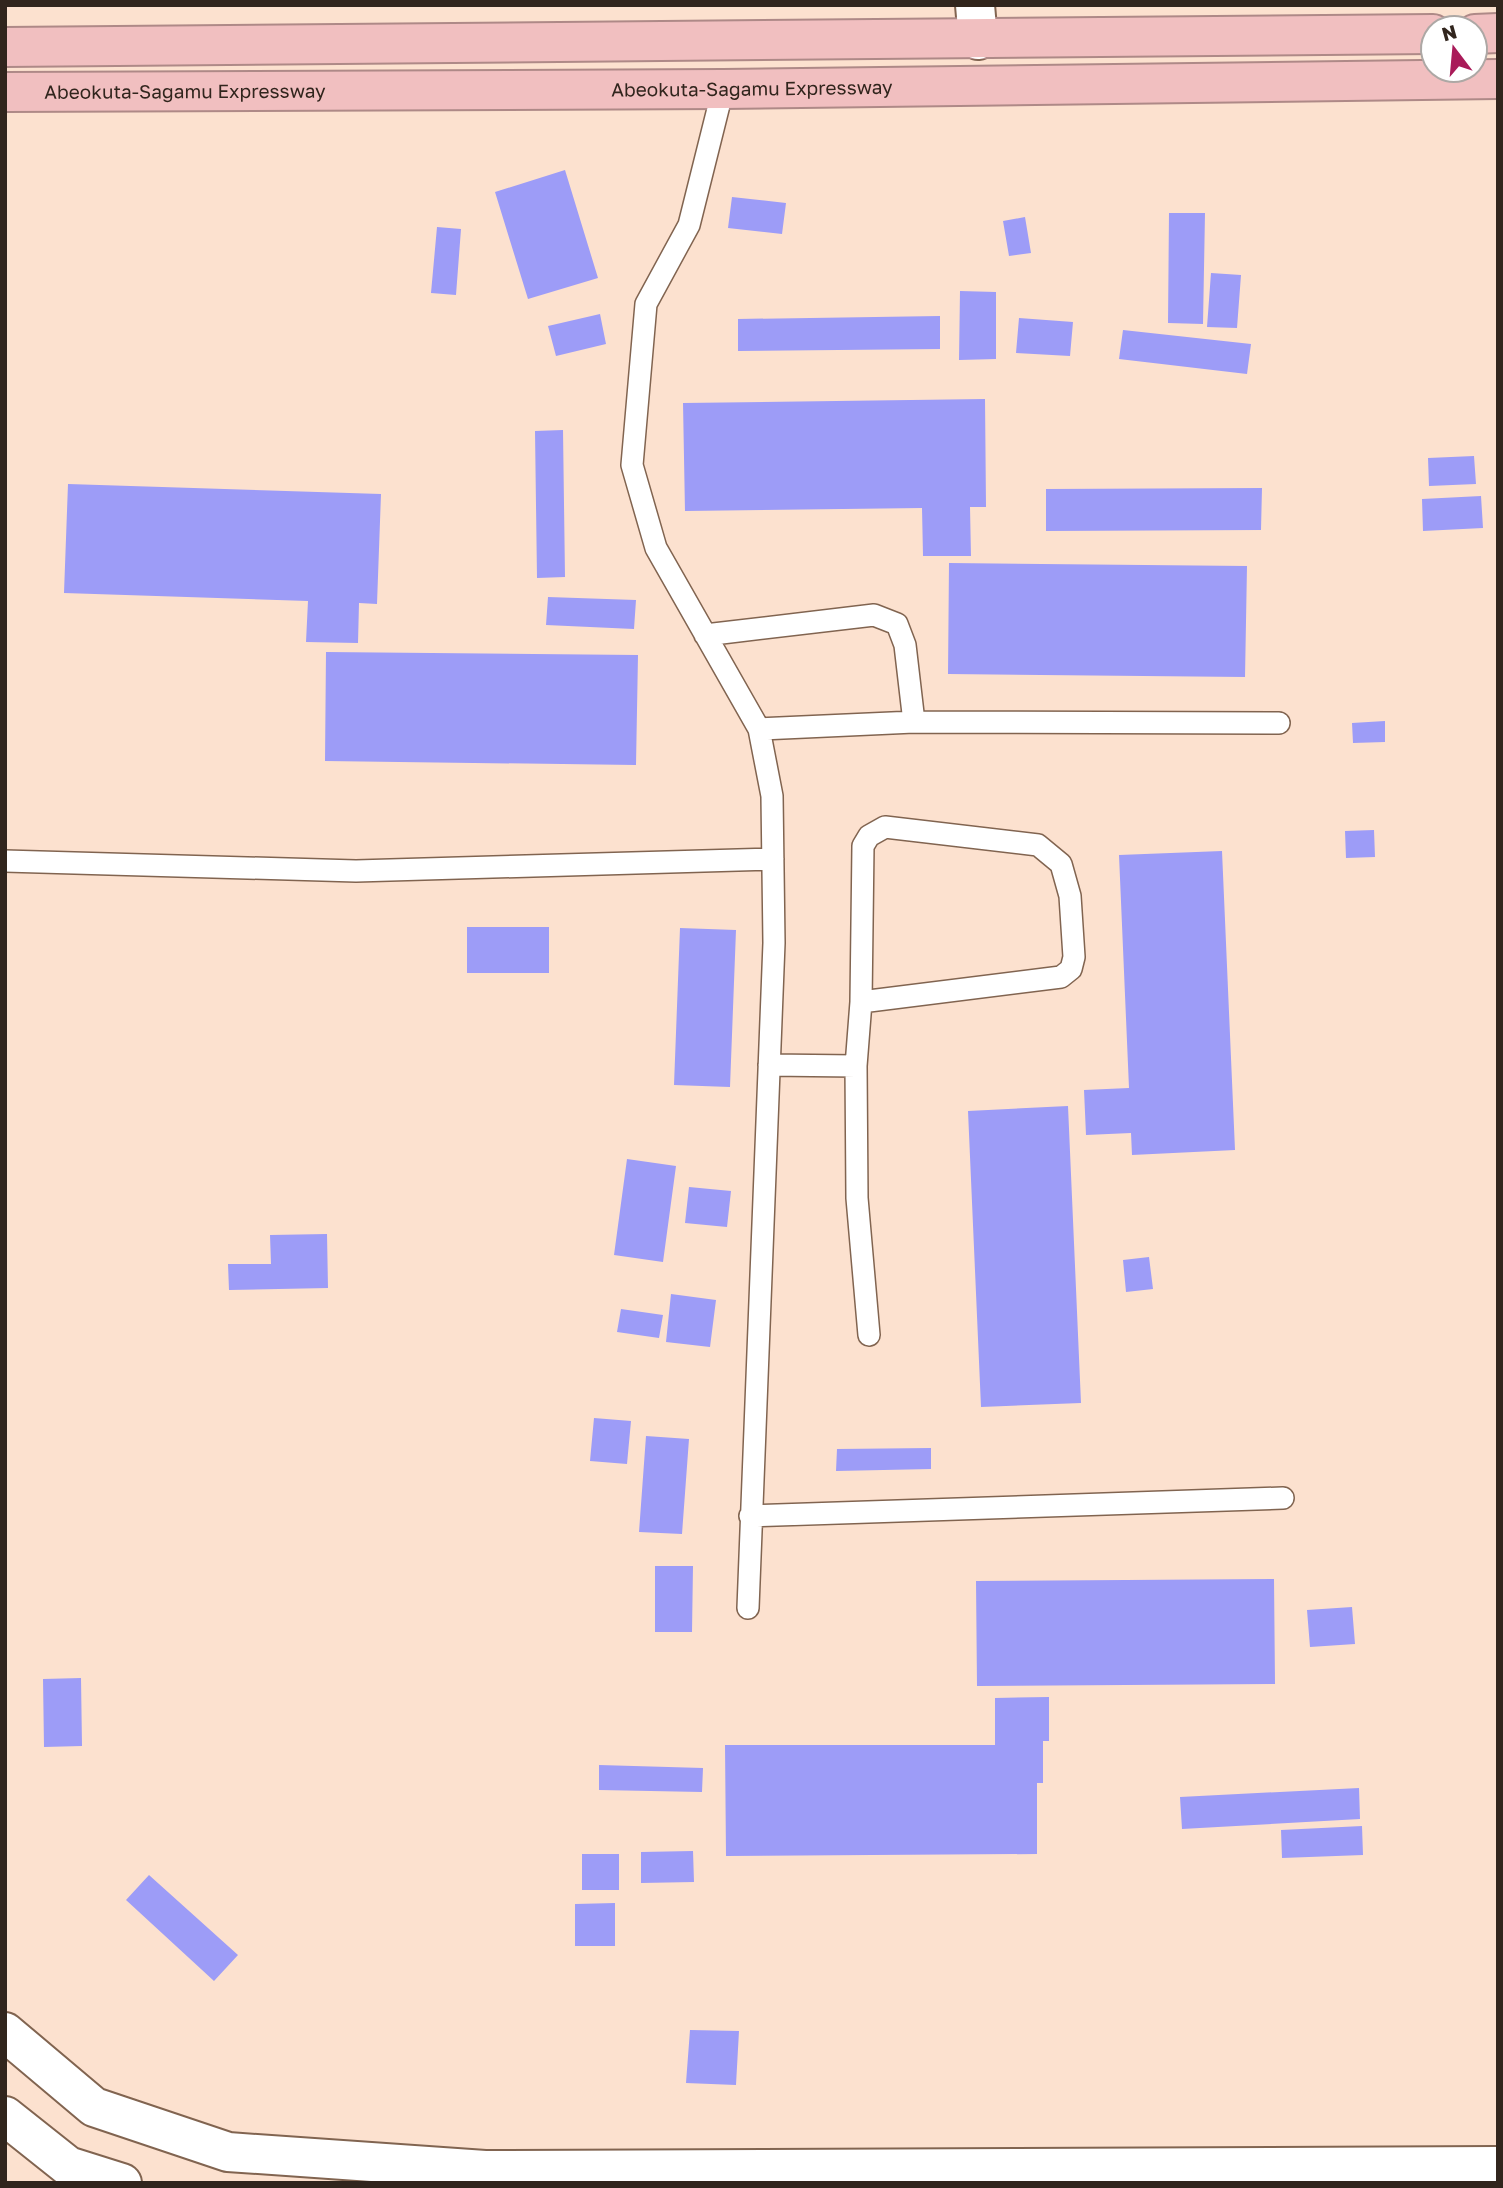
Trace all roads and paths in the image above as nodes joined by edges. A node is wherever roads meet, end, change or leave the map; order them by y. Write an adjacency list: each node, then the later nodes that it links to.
1 (977, 23): 2 (highway); 3 (highway)
2 (1419, 34)
3 (5, 47)
4 (1498, 79): 5 (highway, Abeokuta-Sagamu Expressway)
5 (723, 89): 6 (highway, Abeokuta-Sagamu Expressway); 7 (lane)
6 (5, 92)
7 (705, 635): 8 (lane); 10 (lane)
8 (914, 722): 9 (lane); 10 (lane)
9 (1279, 723)
10 (759, 729): 11 (lane)
11 (773, 859): 12 (lane); 14 (lane)
12 (5, 861)
13 (861, 1002): 13 (lane); 15 (lane)
14 (769, 1065): 15 (lane); 18 (lane)
15 (856, 1066): 16 (lane)
16 (869, 1335)
17 (1283, 1498): 18 (lane)
18 (750, 1516): 19 (lane)
19 (748, 1608)
20 (5, 2032): 22 (street)
21 (5, 2116): 23 (street)
22 (1498, 2166)
23 (122, 2183)

